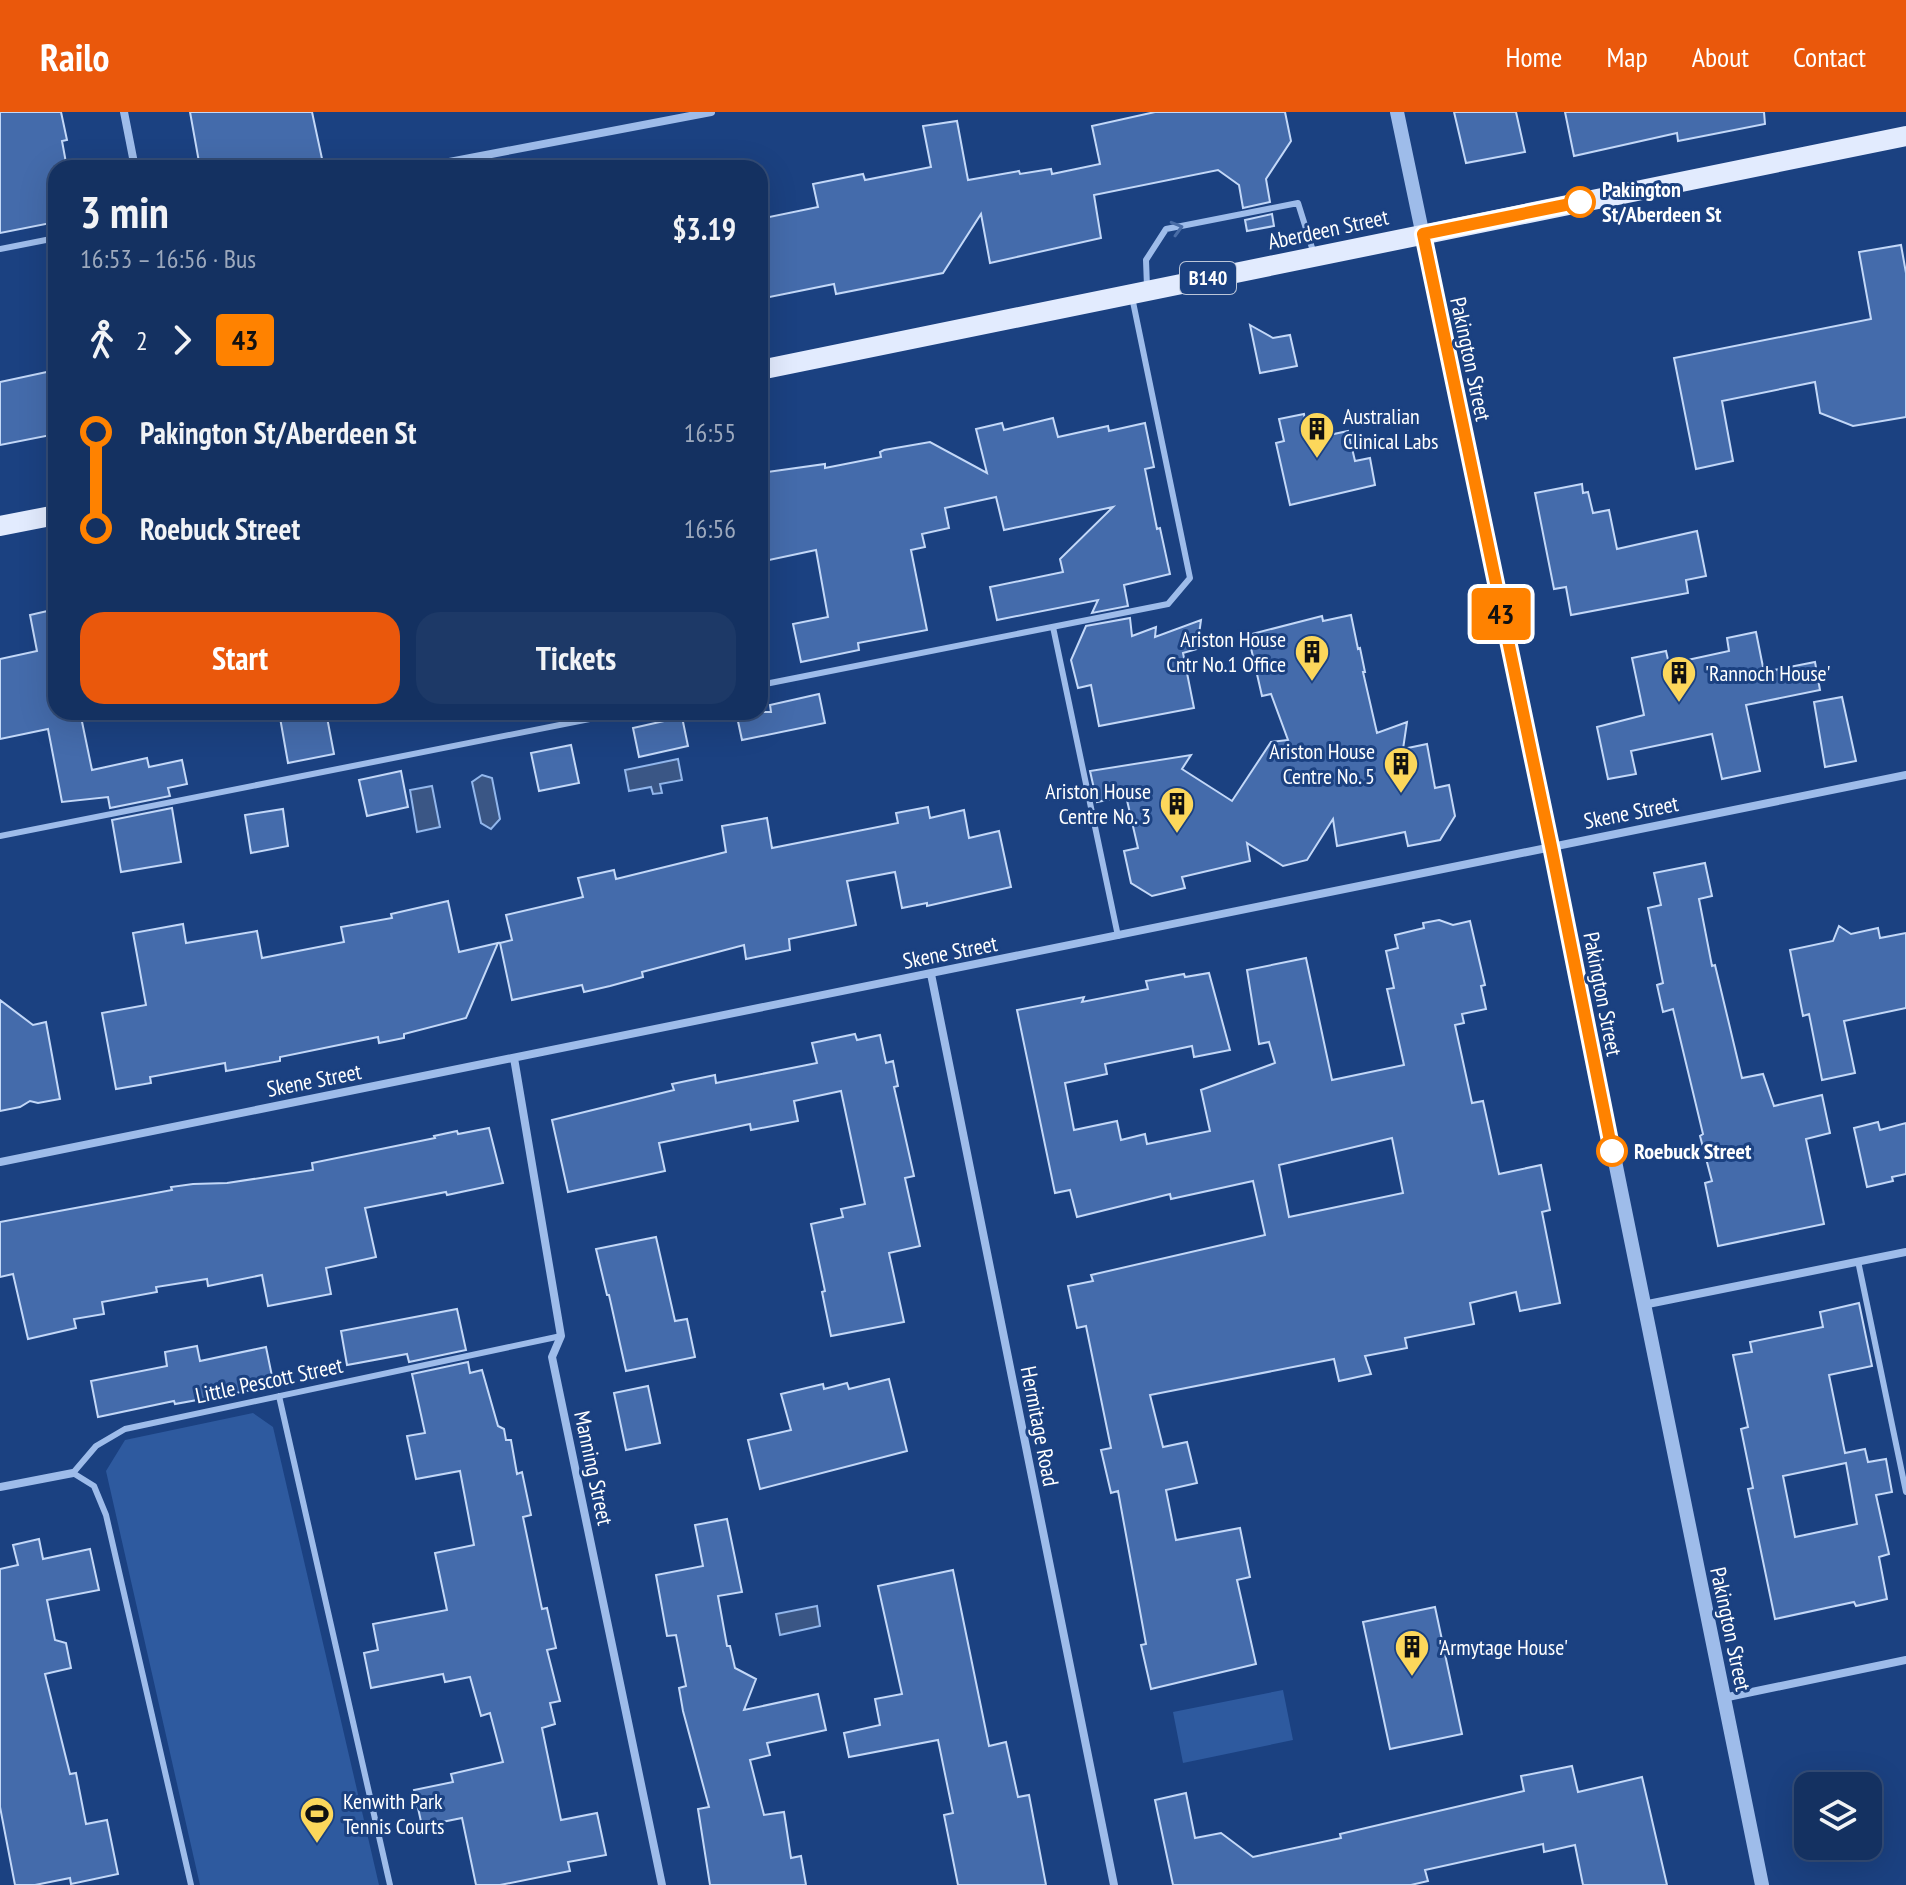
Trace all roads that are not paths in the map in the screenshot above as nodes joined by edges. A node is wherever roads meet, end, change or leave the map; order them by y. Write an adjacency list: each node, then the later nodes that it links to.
1 (124, 112): 5 (street)
2 (711, 112): 6 (street)
3 (1397, 112): 7 (street, Pakington Street)
4 (1906, 136): 7 (main road, Aberdeen Street / B140)
5 (133, 160)
6 (460, 160)
7 (1423, 234): 10 (main road, Aberdeen Street / B140); 20 (street, Pakington Street)
8 (48, 240): 9 (lane)
9 (0, 249)
10 (1314, 256): 11 (main road, Aberdeen Street / B140); 11 (lane, one-way to 10)
11 (1139, 292): 12 (main road, Aberdeen Street / B140); 15 (lane)
12 (768, 368)
13 (48, 517): 14 (main road)
14 (0, 526)
15 (1053, 627): 16 (lane); 21 (lane)
16 (768, 683)
17 (585, 720): 19 (lane)
18 (1906, 775): 20 (street, Skene Street)
19 (0, 836)
20 (1551, 846): 21 (street, Skene Street); 27 (street, Pakington Street)
21 (1118, 936): 22 (street, Skene Street)
22 (931, 974): 23 (street, Skene Street); 38 (street, Hermitage Road)
23 (514, 1058): 24 (street, Skene Street); 28 (street, Manning Street)
24 (0, 1162)
25 (1906, 1252): 26 (street)
26 (1858, 1261): 27 (street); 32 (lane)
27 (1642, 1305): 34 (street, Pakington Street)
28 (561, 1336): 29 (lane, Little Pescott Street); 37 (street, Manning Street)
29 (279, 1396): 30 (lane, Little Pescott Street); 36 (lane)
30 (73, 1473): 31 (street); 35 (lane)
31 (0, 1487)
32 (1906, 1492)
33 (1906, 1660): 34 (street)
34 (1723, 1698): 39 (street, Pakington Street)
35 (191, 1885)
36 (390, 1885)
37 (662, 1885)
38 (1114, 1885)
39 (1762, 1885)

